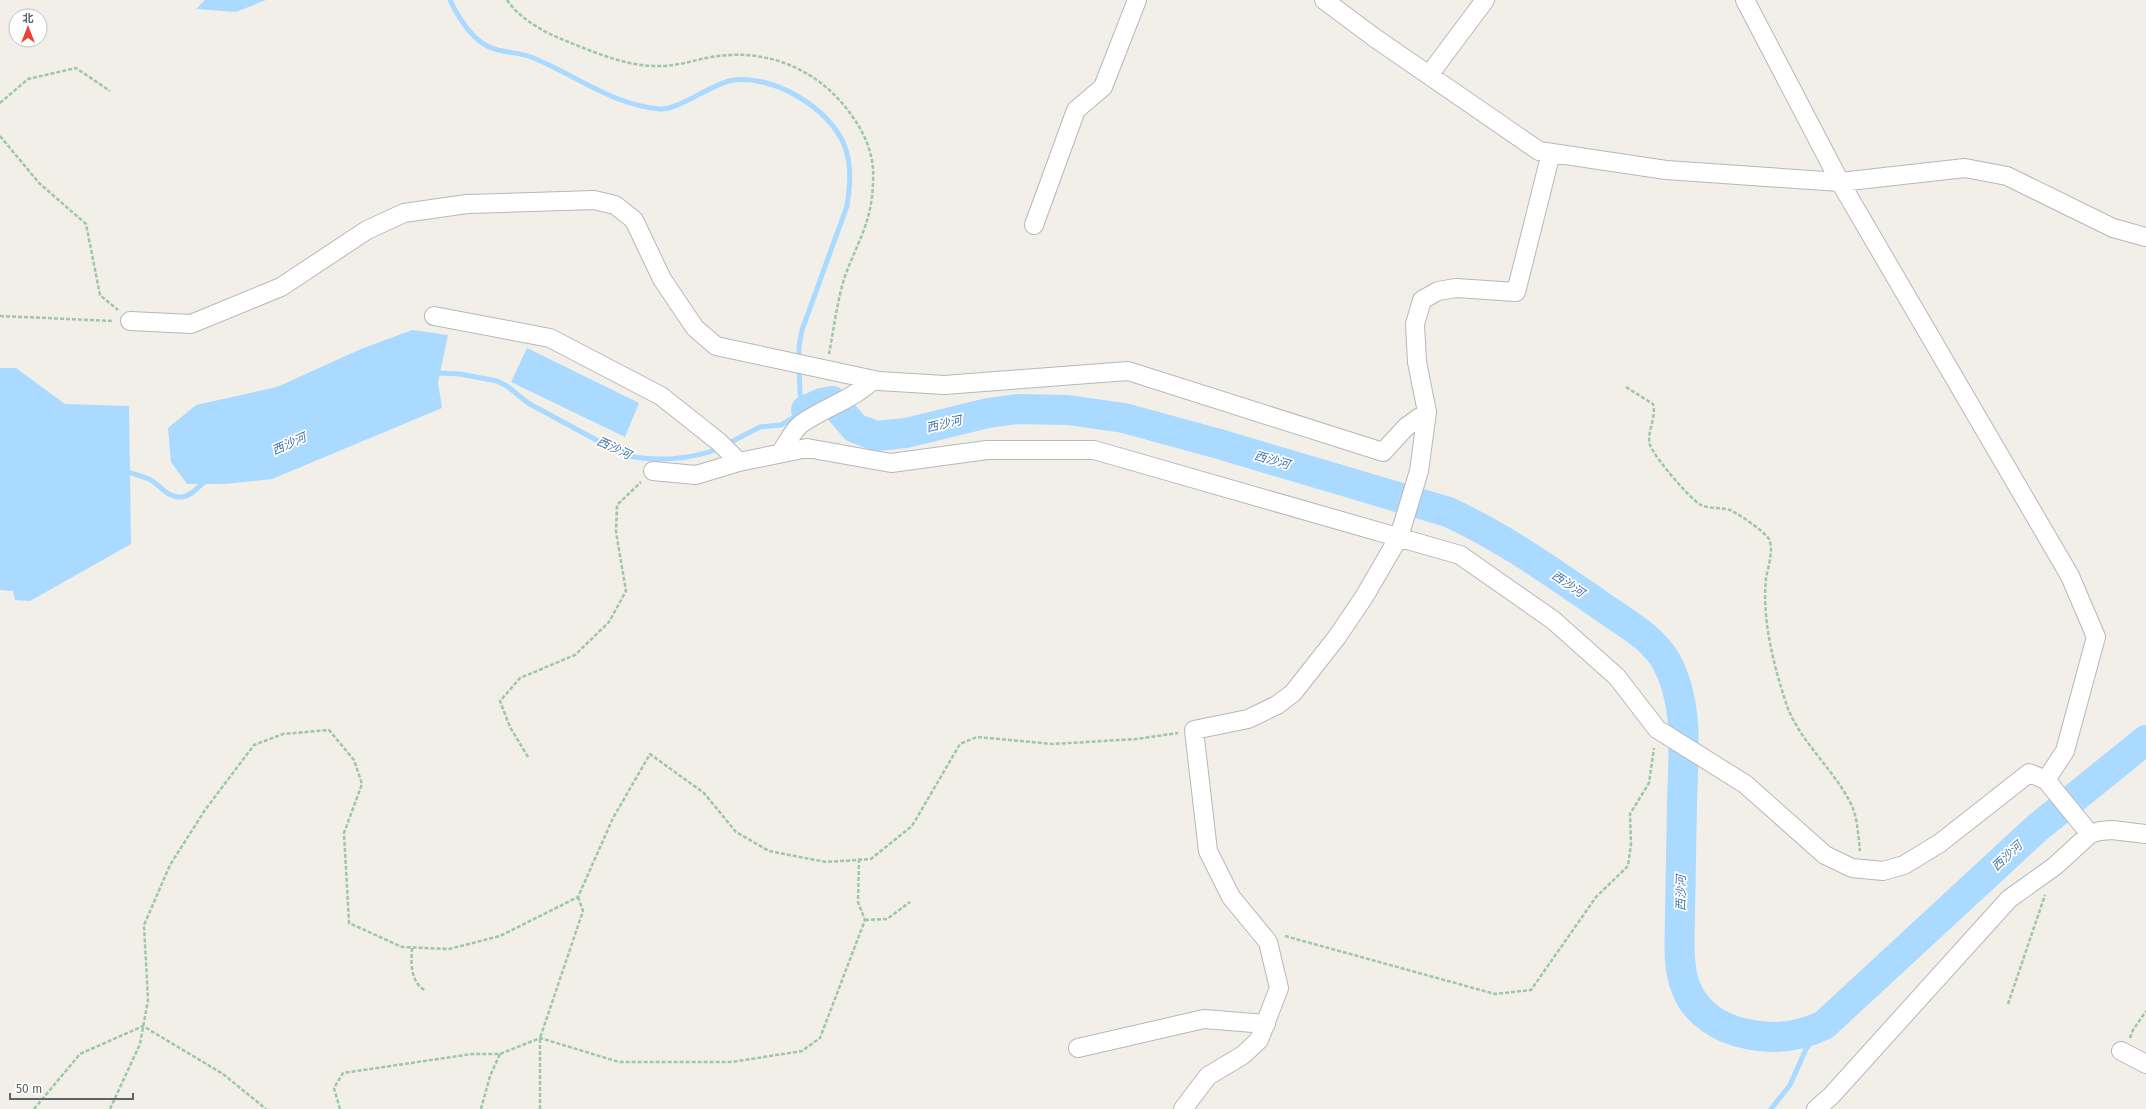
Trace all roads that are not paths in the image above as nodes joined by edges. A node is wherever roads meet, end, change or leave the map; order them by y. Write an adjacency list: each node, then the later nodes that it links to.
1 (1137, 0): 8 (street)
2 (1324, 0): 5 (street)
3 (1485, 0): 5 (street)
4 (1745, 0): 7 (street)
5 (1429, 76): 6 (street)
6 (1551, 153): 7 (street); 13 (street)
7 (1840, 182): 9 (street); 18 (street)
8 (1034, 225)
9 (2146, 237)
10 (434, 316): 15 (street)
11 (130, 322): 12 (street)
12 (873, 380): 13 (street); 14 (street)
13 (1427, 412): 17 (street)
14 (779, 454): 15 (street); 17 (street)
15 (739, 462): 16 (street)
16 (653, 471)
17 (1401, 531): 18 (street); 22 (street)
18 (2046, 780): 19 (street)
19 (2088, 831): 20 (street); 27 (street)
20 (2138, 833): 21 (street)
21 (2146, 843)
22 (1266, 1024): 23 (street); 26 (street)
23 (1078, 1048)
24 (2124, 1053): 25 (street)
25 (2146, 1064)
26 (1183, 1109)
27 (1816, 1109)

